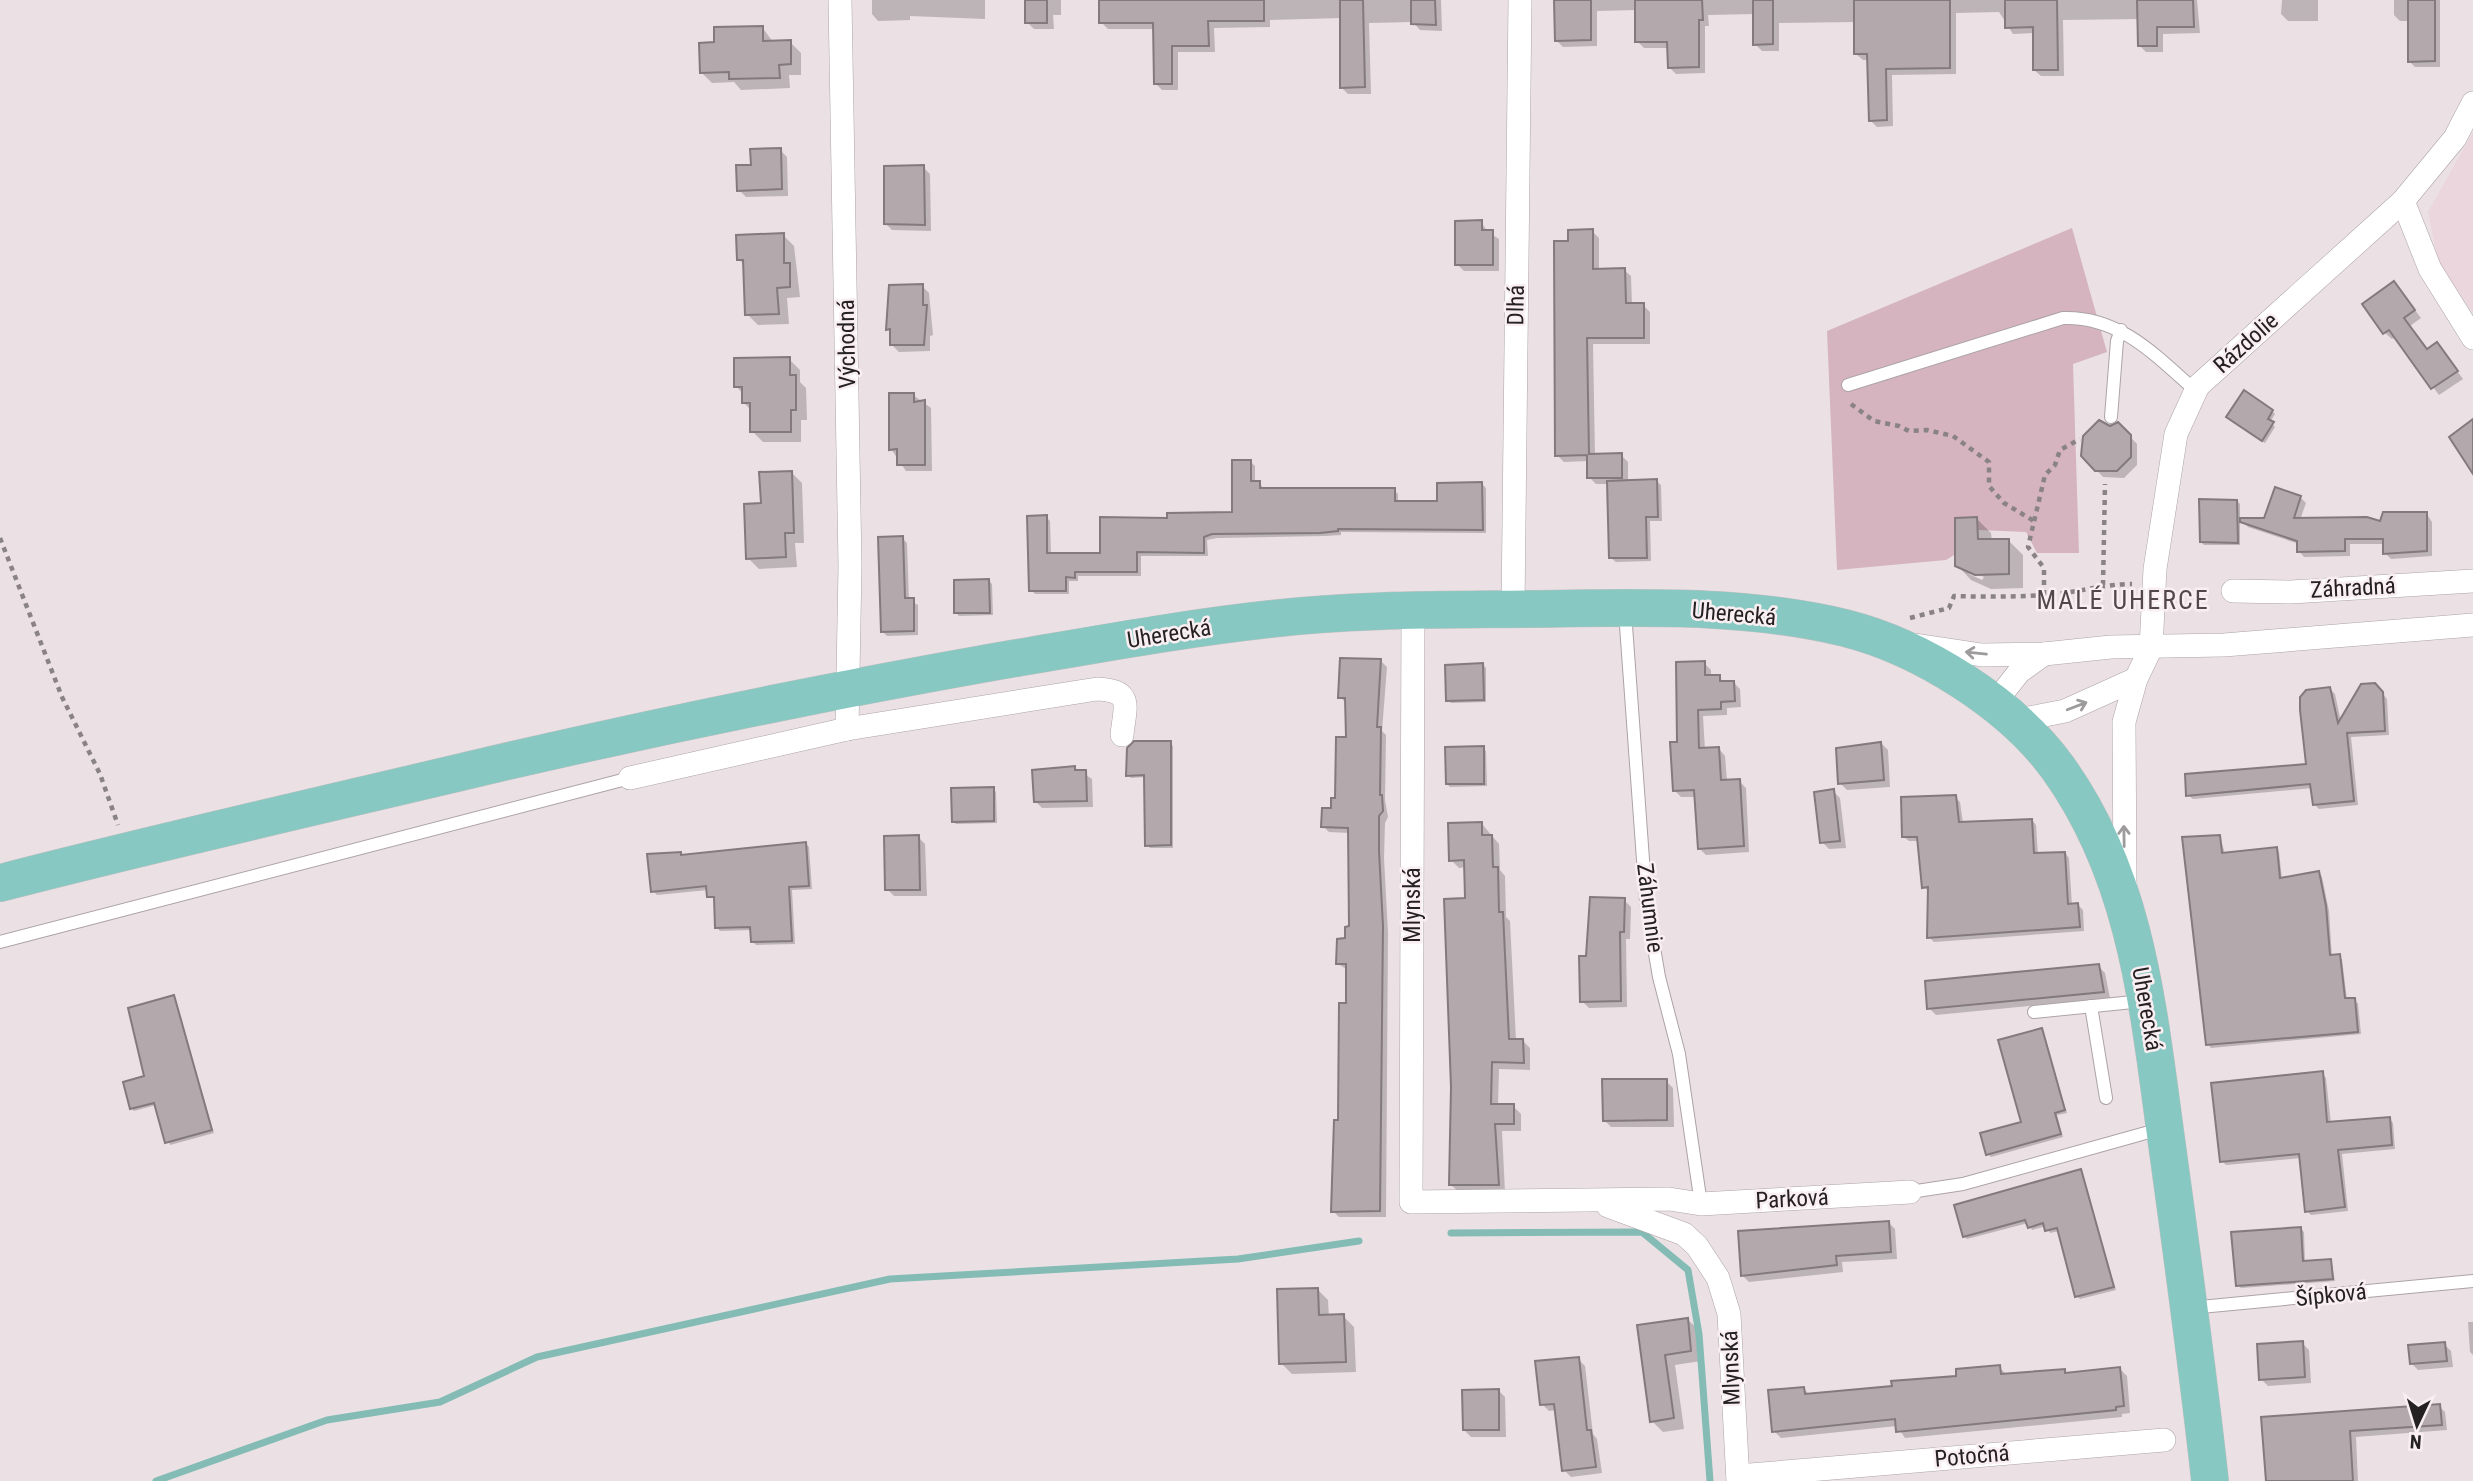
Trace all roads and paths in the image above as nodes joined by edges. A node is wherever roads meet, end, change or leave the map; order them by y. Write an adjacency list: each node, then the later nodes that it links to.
1 (840, 0): 27 (street, Východná)
2 (1520, 0): 21 (street, Dlhá)
3 (2473, 103): 4 (street, Rázdolie)
4 (2403, 201): 6 (street); 8 (street, Rázdolie)
5 (2121, 330): 7 (lane); 8 (lane); 9 (lane)
6 (2473, 338)
7 (1848, 385): 12 (path)
8 (2196, 391): 24 (street, Rázdolie)
9 (2111, 417)
10 (2080, 439): 12 (path)
11 (2105, 484): 15 (path)
12 (2034, 521): 18 (path)
13 (0, 538): 32 (path)
14 (2473, 581): 17 (street, Záhradná)
15 (2103, 584): 16 (path); 18 (path)
16 (2138, 584)
17 (2233, 591)
18 (2044, 595): 23 (path)
19 (1624, 608): 21 (main road, Uherecká); 23 (main road, Uherecká); 44 (lane, Záhumnie)
20 (1413, 609): 21 (main road, Uherecká); 27 (main road, Uherecká); 42 (street, Mlynská)
21 (1513, 609)
22 (2473, 625): 24 (street)
23 (1898, 631): 25 (street, one-way to 23); 28 (main road, Uherecká)
24 (2151, 648): 25 (street); 26 (street)
25 (2044, 654): 28 (street)
26 (2136, 679): 28 (street, one-way to 26); 34 (street, one-way to 26)
27 (847, 688): 29 (street, Východná); 32 (main road, Uherecká)
28 (2003, 713): 34 (main road, Uherecká)
29 (846, 729): 30 (street); 31 (street)
30 (1122, 735)
31 (629, 778): 35 (lane)
32 (127, 851): 33 (main road, Uherecká)
33 (0, 883)
34 (2126, 904): 36 (main road, Uherecká)
35 (0, 942)
36 (2147, 1000): 37 (lane); 40 (main road, Uherecká)
37 (2091, 1006): 38 (lane); 39 (lane)
38 (2034, 1012)
39 (2106, 1098)
40 (2164, 1128): 41 (lane, Parková); 46 (main road, Uherecká)
41 (1910, 1192): 44 (street, Parková)
42 (1411, 1202): 43 (street, Parková)
43 (1598, 1202): 44 (street, Parková); 48 (street, Mlynská)
44 (1701, 1204)
45 (2473, 1281): 46 (lane, Šípková)
46 (2190, 1308): 49 (main road, Uherecká)
47 (2164, 1440): 48 (street, Potočná)
48 (1738, 1478)
49 (2210, 1481)

